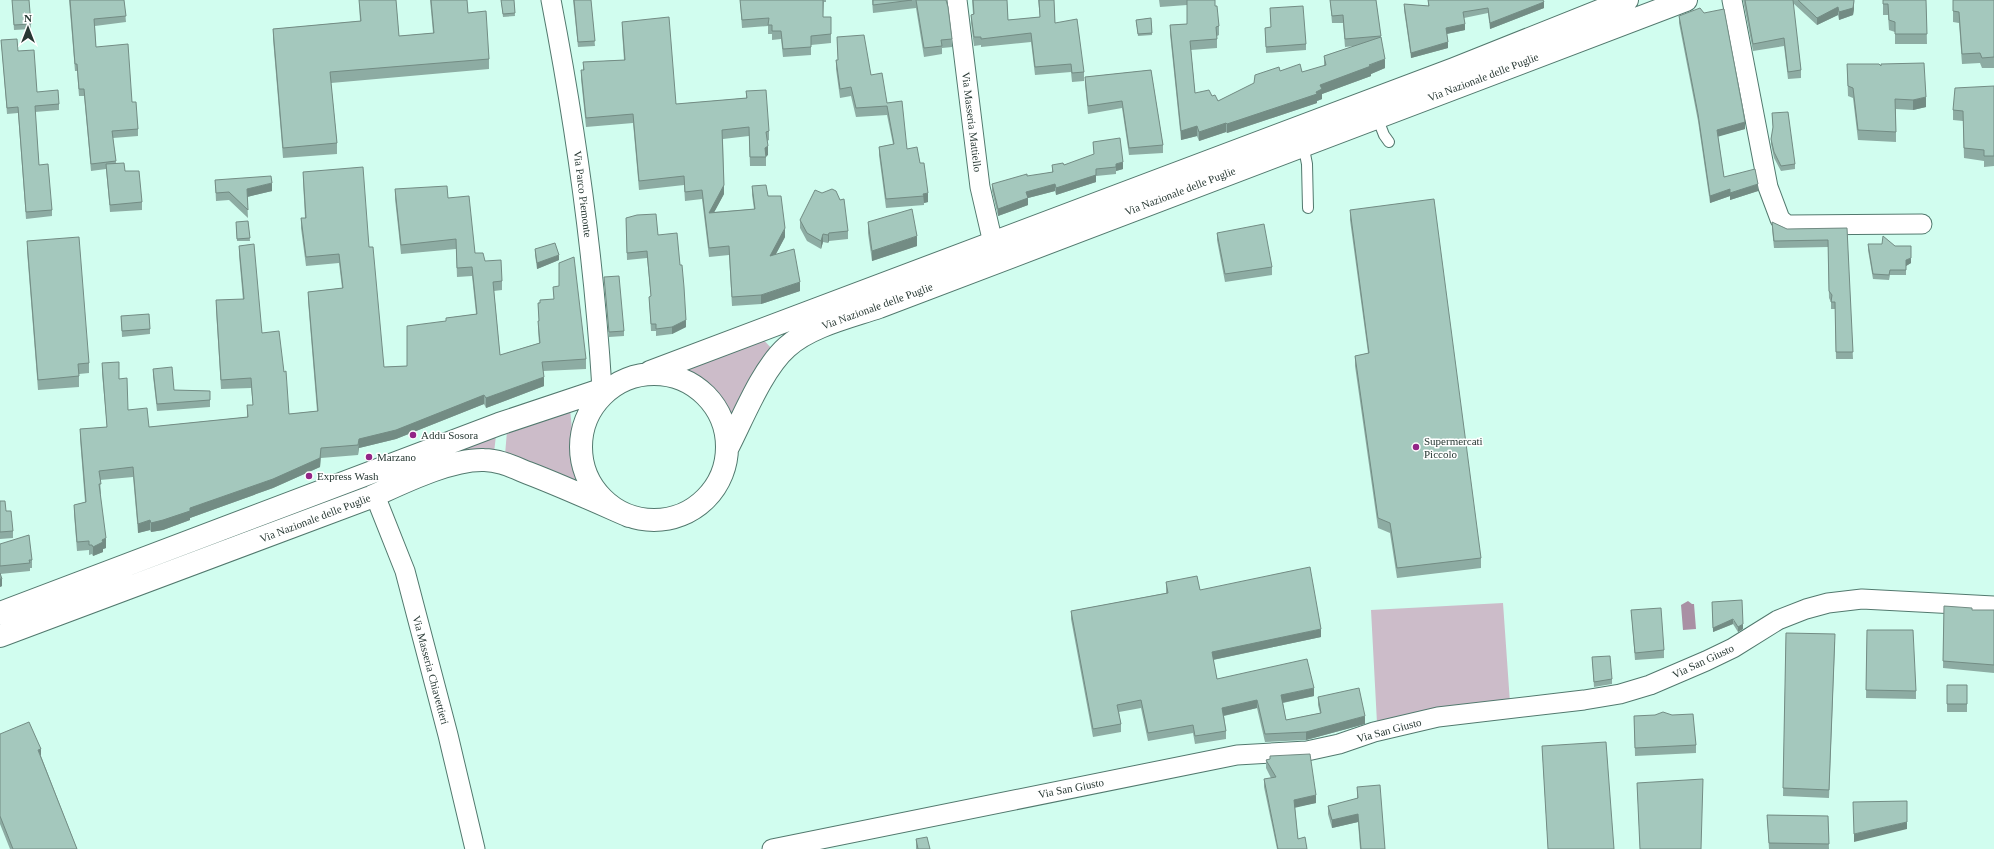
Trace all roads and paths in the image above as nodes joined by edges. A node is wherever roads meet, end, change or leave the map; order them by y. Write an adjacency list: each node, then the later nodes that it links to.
1 (551, 0): 13 (street, Via Parco Piemonte)
2 (957, 0): 11 (street, Via Masseria Mattiello)
3 (1627, 0): 11 (main road, Via Nazionale delle Puglie)
4 (1686, 0): 6 (main road, Via Nazionale delle Puglie)
5 (1732, 0): 10 (street)
6 (1377, 116): 7 (lane); 8 (main road, Via Nazionale delle Puglie)
7 (1389, 142)
8 (1303, 144): 9 (lane); 14 (main road, Via Nazionale delle Puglie)
9 (1308, 208)
10 (1922, 224)
11 (993, 243): 12 (main road, Via Nazionale delle Puglie)
12 (650, 372): 13 (main road, Via Nazionale delle Puglie); 14 (main road, Via Nazionale delle Puglie)
13 (605, 388): 16 (main road, Via Nazionale delle Puglie); 18 (main road, Via Nazionale delle Puglie)
14 (727, 449): 16 (main road, Via Nazionale delle Puglie)
15 (371, 497): 16 (main road, Via Nazionale delle Puglie); 19 (main road, Via Nazionale delle Puglie); 20 (street, Via Masseria Chiavettieri)
16 (629, 516)
17 (1994, 606): 21 (street, Via San Giusto)
18 (0, 613)
19 (0, 636)
20 (475, 849)
21 (772, 849)

